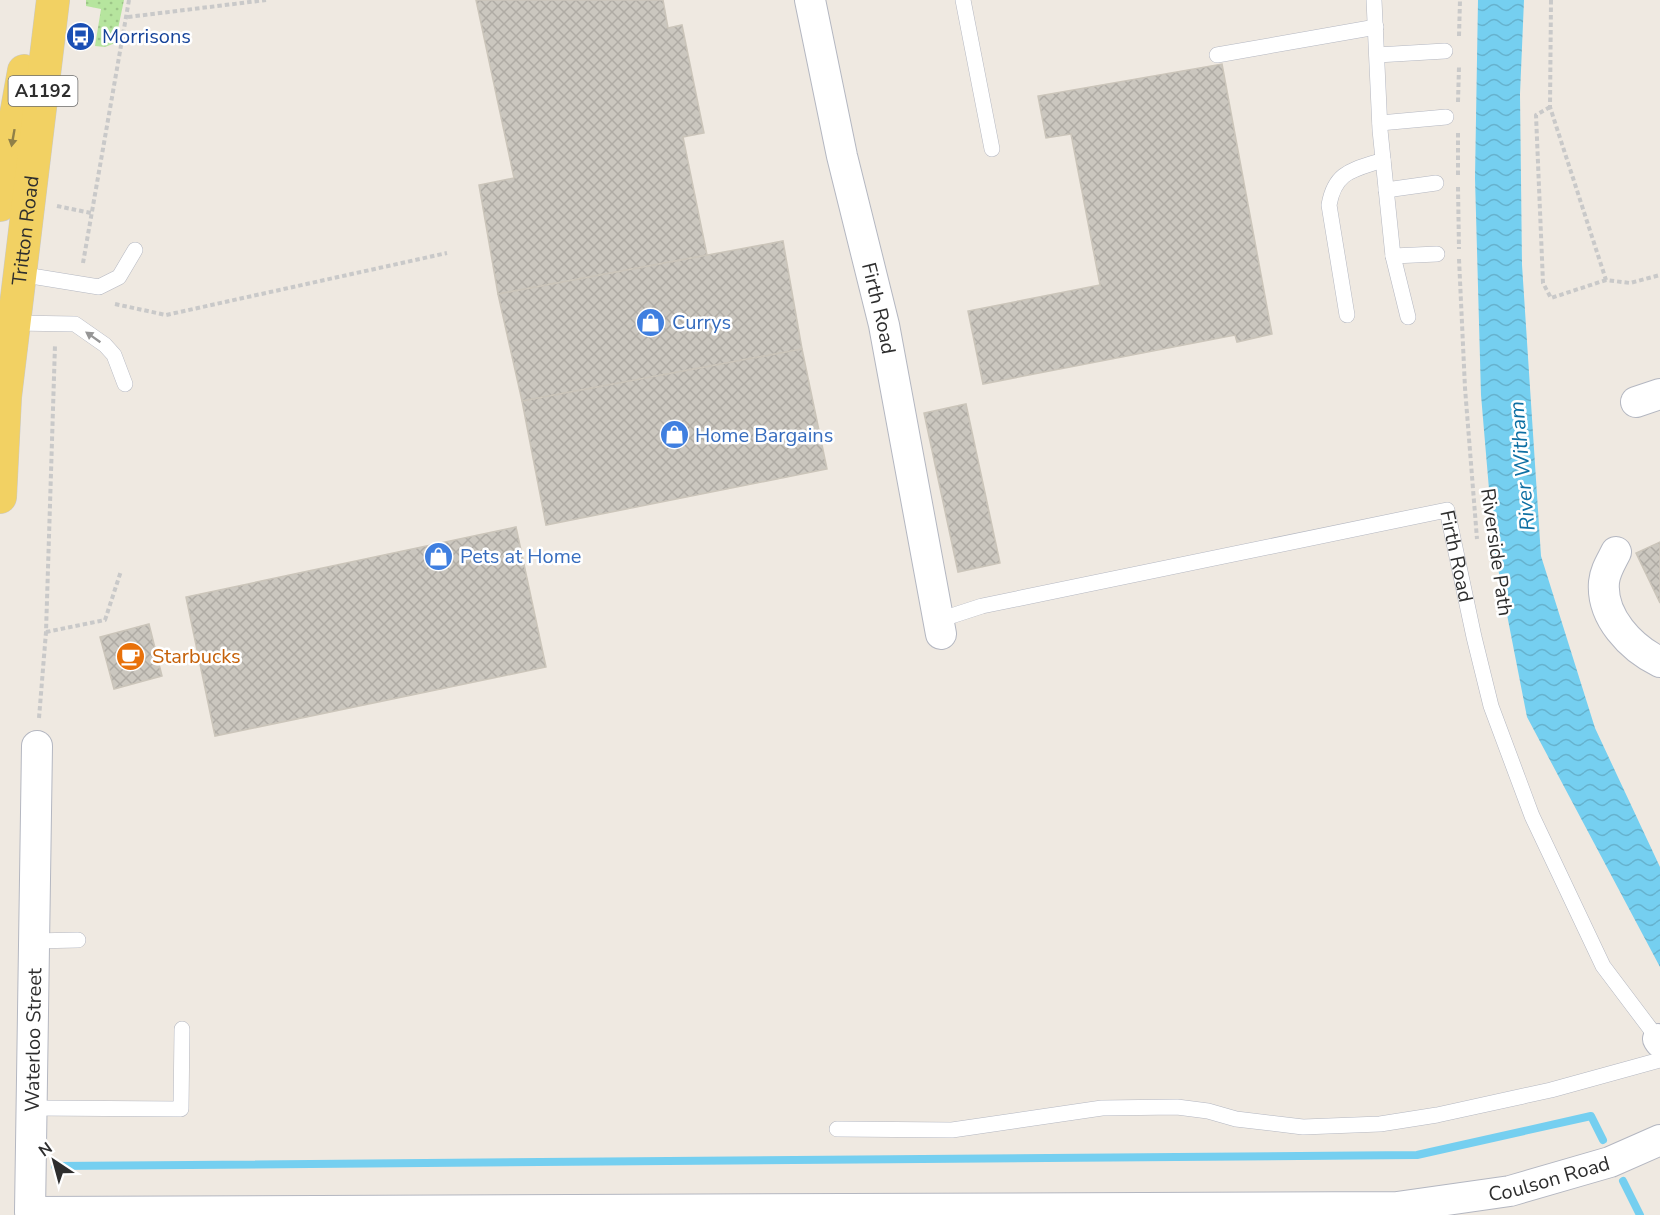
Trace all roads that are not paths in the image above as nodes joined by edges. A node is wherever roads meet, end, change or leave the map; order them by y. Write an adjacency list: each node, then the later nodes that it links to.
1 (44, 0): 16 (main road, one-way to 16)
2 (53, 0): 20 (main road, Tritton Road / A1192)
3 (810, 0): 27 (street, Firth Road)
4 (963, 0): 12 (lane)
5 (1374, 0): 6 (lane)
6 (1376, 27): 8 (lane); 9 (lane)
7 (1454, 51): 9 (lane)
8 (1216, 55)
9 (1377, 55): 11 (lane)
10 (1454, 118): 11 (lane)
11 (1380, 123): 13 (lane)
12 (992, 149)
13 (1383, 160): 15 (lane); 21 (lane)
14 (1436, 183): 15 (lane)
15 (1386, 190): 19 (lane)
16 (0, 205)
17 (135, 250): 20 (lane)
18 (1437, 254): 19 (lane)
19 (1393, 256): 22 (lane)
20 (10, 272): 23 (main road, Tritton Road / A1192)
21 (1347, 315)
22 (1408, 317)
23 (7, 322): 24 (lane, one-way to 23); 25 (main road, Tritton Road / A1192)
24 (125, 384)
25 (0, 497)
26 (1616, 552): 28 (street)
27 (940, 627): 33 (lane, Firth Road)
28 (1660, 662)
29 (37, 746): 30 (street, Waterloo Street)
30 (34, 940): 31 (lane, Waterloo Street); 34 (street, Waterloo Street)
31 (78, 940)
32 (182, 1029): 34 (lane)
33 (1659, 1047): 35 (lane)
34 (32, 1108): 39 (street, Waterloo Street)
35 (837, 1129)
36 (1660, 1140): 37 (street, Coulson Road)
37 (1500, 1204): 38 (street, Coulson Road)
38 (1397, 1211): 40 (street, Coulson Road)
39 (30, 1212): 40 (street, Coulson Road)
40 (926, 1213)

